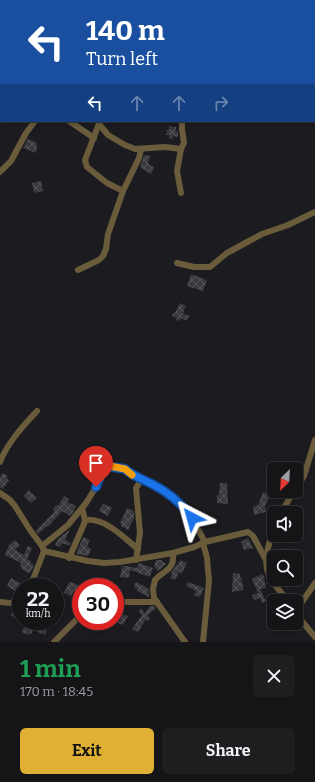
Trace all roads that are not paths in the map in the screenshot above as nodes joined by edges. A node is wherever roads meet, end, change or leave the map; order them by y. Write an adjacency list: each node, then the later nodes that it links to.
1 (34, 122): 8 (street)
2 (70, 122): 5 (street)
3 (99, 122): 5 (street); 6 (street)
4 (182, 122): 7 (street)
5 (94, 138): 9 (street)
6 (141, 149): 7 (street); 9 (street)
7 (181, 149): 10 (street)
8 (0, 172)
9 (123, 191): 13 (street)
10 (181, 193)
11 (315, 212): 12 (street)
12 (177, 263)
13 (78, 270)
14 (37, 411): 16 (street)
15 (315, 440): 17 (street)
16 (0, 462)
17 (303, 478)
18 (142, 479): 20 (street); 22 (street); 25 (street)
19 (0, 493): 24 (street)
20 (82, 508): 21 (street); 24 (street)
21 (85, 520): 25 (street); 27 (street)
22 (204, 542): 26 (street); 29 (street); 43 (street)
23 (270, 542): 29 (street)
24 (43, 548): 27 (street); 30 (street)
25 (138, 549): 28 (street)
26 (173, 553): 28 (street); 37 (street)
27 (69, 558): 28 (street)
28 (136, 560)
29 (266, 560): 32 (street)
30 (33, 578)
31 (315, 583): 33 (street)
32 (283, 594)
33 (303, 601)
34 (0, 602): 35 (street)
35 (12, 602)
36 (124, 602): 37 (street)
37 (157, 602): 42 (street)
38 (303, 621): 40 (street)
39 (72, 624): 41 (street)
40 (315, 637)
41 (54, 642)
42 (185, 642)
43 (203, 642)

